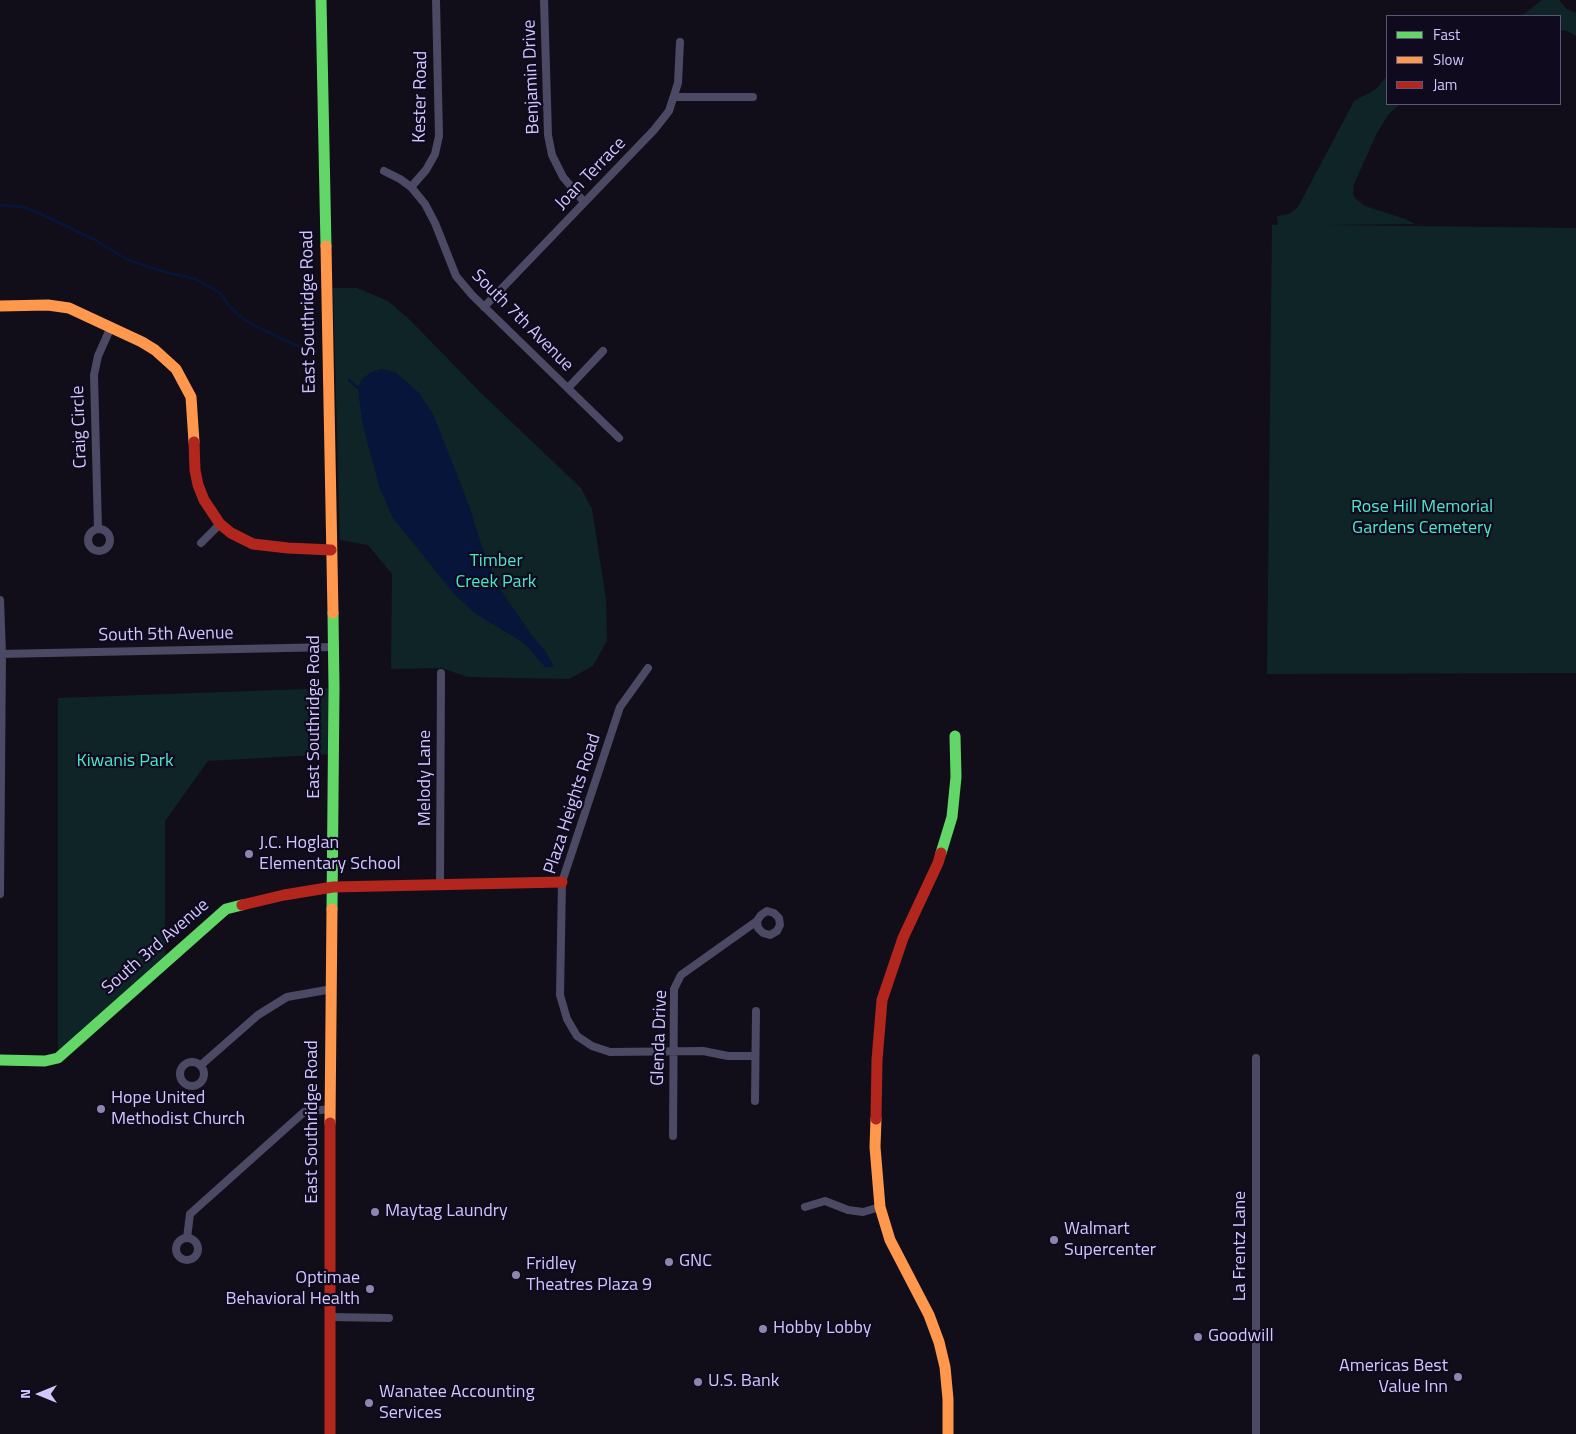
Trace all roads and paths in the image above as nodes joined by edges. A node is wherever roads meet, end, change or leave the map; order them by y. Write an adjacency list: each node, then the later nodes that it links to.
1 (321, 0): 19 (street, East Southridge Road)
2 (436, 0): 8 (street, Kester Road)
3 (544, 0): 9 (street, Benjamin Drive)
4 (680, 42): 5 (street, Joan Terrace)
5 (675, 97): 6 (street); 9 (street, Joan Terrace)
6 (753, 97)
7 (384, 171): 8 (street, South 7th Avenue)
8 (411, 187): 11 (street, South 7th Avenue)
9 (584, 202): 11 (street, Joan Terrace)
10 (0, 306): 12 (street)
11 (484, 307): 14 (street, South 7th Avenue)
12 (111, 327): 16 (street); 17 (street, Craig Circle)
13 (603, 351): 14 (street)
14 (568, 388): 15 (street, South 7th Avenue)
15 (619, 438)
16 (220, 524): 18 (street); 19 (street)
17 (98, 529)
18 (201, 543)
19 (331, 550): 21 (street, East Southridge Road)
20 (0, 600): 22 (street)
21 (334, 647): 22 (street, South 5th Avenue); 28 (street, East Southridge Road)
22 (1, 654): 29 (street)
23 (648, 668): 26 (street, Plaza Heights Road)
24 (441, 673): 27 (street, Melody Lane)
25 (955, 736): 42 (street)
26 (562, 882): 27 (street, South 3rd Avenue); 33 (street, Plaza Heights Road)
27 (440, 884): 28 (street, South 3rd Avenue)
28 (333, 887): 31 (street, East Southridge Road); 36 (street, South 3rd Avenue)
29 (0, 894)
30 (757, 921): 33 (street, Glenda Drive)
31 (332, 989): 37 (street); 39 (street, East Southridge Road)
32 (756, 1011): 34 (street)
33 (673, 1051): 34 (street, Plaza Heights Road); 40 (street, Glenda Drive)
34 (755, 1056): 38 (street)
35 (1256, 1058): 48 (street, La Frentz Lane)
36 (0, 1060)
37 (201, 1065)
38 (755, 1101)
39 (330, 1108): 43 (street); 44 (street, East Southridge Road)
40 (673, 1136)
41 (804, 1207): 42 (street)
42 (880, 1208): 47 (street)
43 (187, 1238)
44 (331, 1318): 45 (street); 46 (street, East Southridge Road)
45 (389, 1318)
46 (330, 1434)
47 (948, 1434)
48 (1256, 1434)

